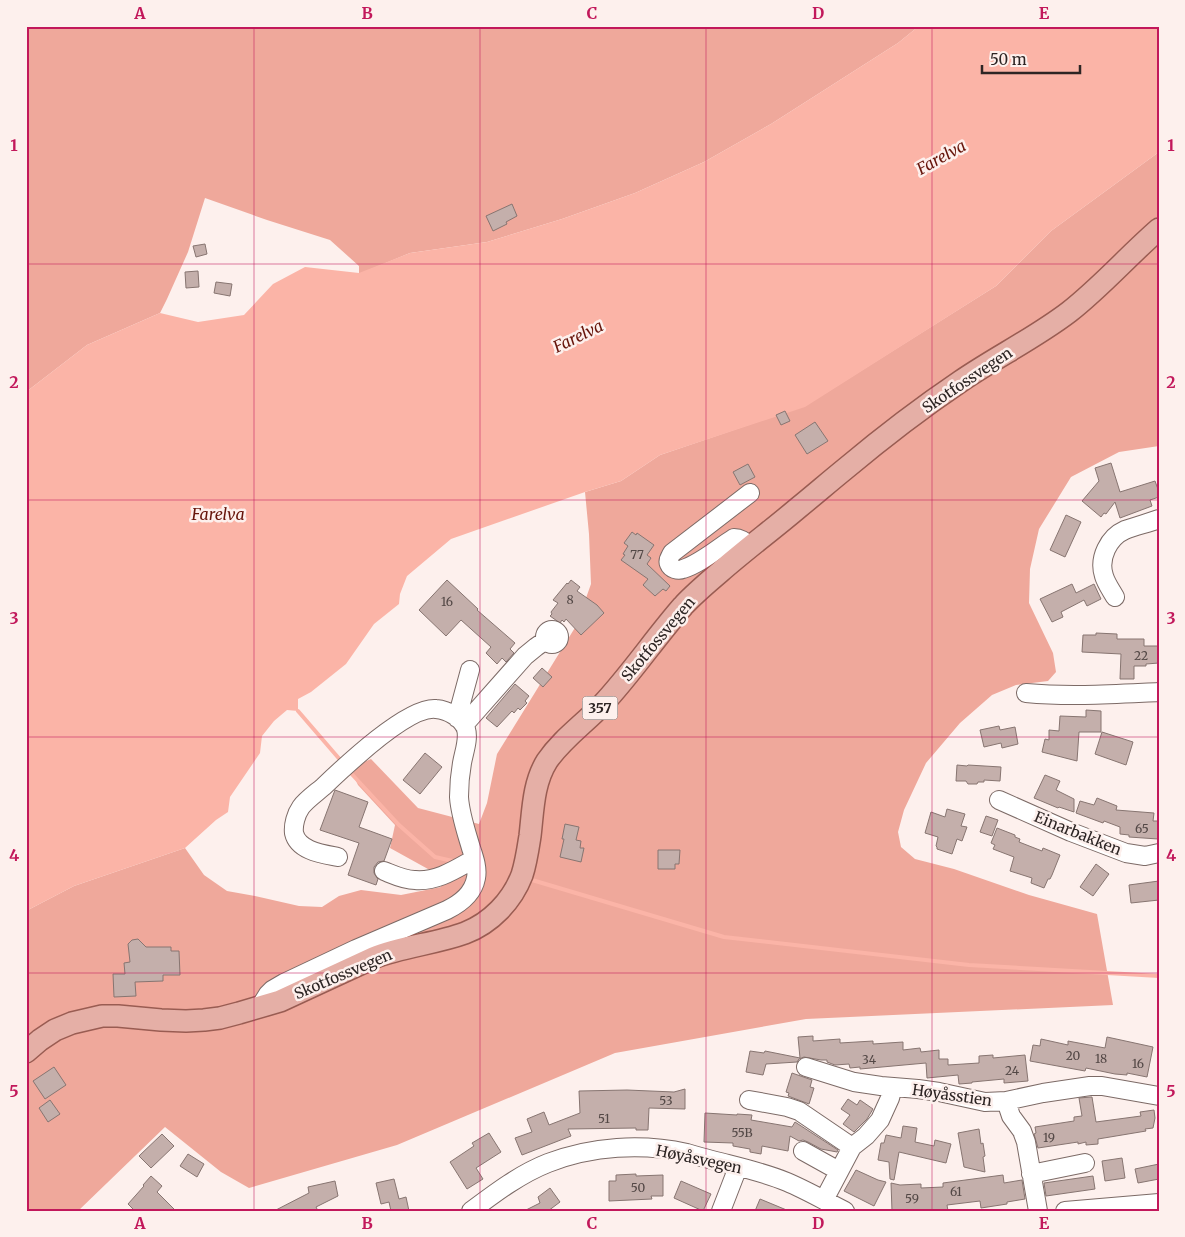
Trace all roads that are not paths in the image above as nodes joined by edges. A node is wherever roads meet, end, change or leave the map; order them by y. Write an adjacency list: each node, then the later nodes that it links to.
1 (1159, 229): 4 (main road, Skotfossvegen / 357)
2 (750, 493): 4 (street)
3 (1159, 519): 5 (street)
4 (750, 546): 16 (main road, Skotfossvegen / 357)
5 (1115, 597)
6 (546, 640): 10 (street)
7 (470, 670): 10 (street)
8 (1159, 692): 9 (street)
9 (1026, 693)
10 (461, 721): 13 (street); 14 (street)
11 (999, 800): 12 (street, Einarbakken)
12 (1159, 853)
13 (338, 857)
14 (474, 859): 15 (street); 16 (street)
15 (384, 871)
16 (260, 1007): 17 (main road, Skotfossvegen / 357)
17 (26, 1052)
18 (806, 1067): 19 (street, Høyåsstien)
19 (893, 1087): 22 (street, Høyåsstien); 23 (street)
20 (1159, 1096): 22 (street, Høyåsstien)
21 (749, 1100): 23 (street)
22 (1006, 1101): 28 (street)
23 (852, 1147): 27 (street)
24 (803, 1151): 27 (street)
25 (1085, 1163): 28 (street)
26 (738, 1167): 29 (street, Høyåsvegen); 31 (street, Høyåsvegen); 32 (street)
27 (839, 1171): 29 (street)
28 (1031, 1174): 34 (street)
29 (824, 1200): 33 (street, Høyåsvegen)
30 (1159, 1203): 35 (street)
31 (471, 1211)
32 (721, 1211)
33 (845, 1211)
34 (1038, 1211)
35 (1065, 1211)

